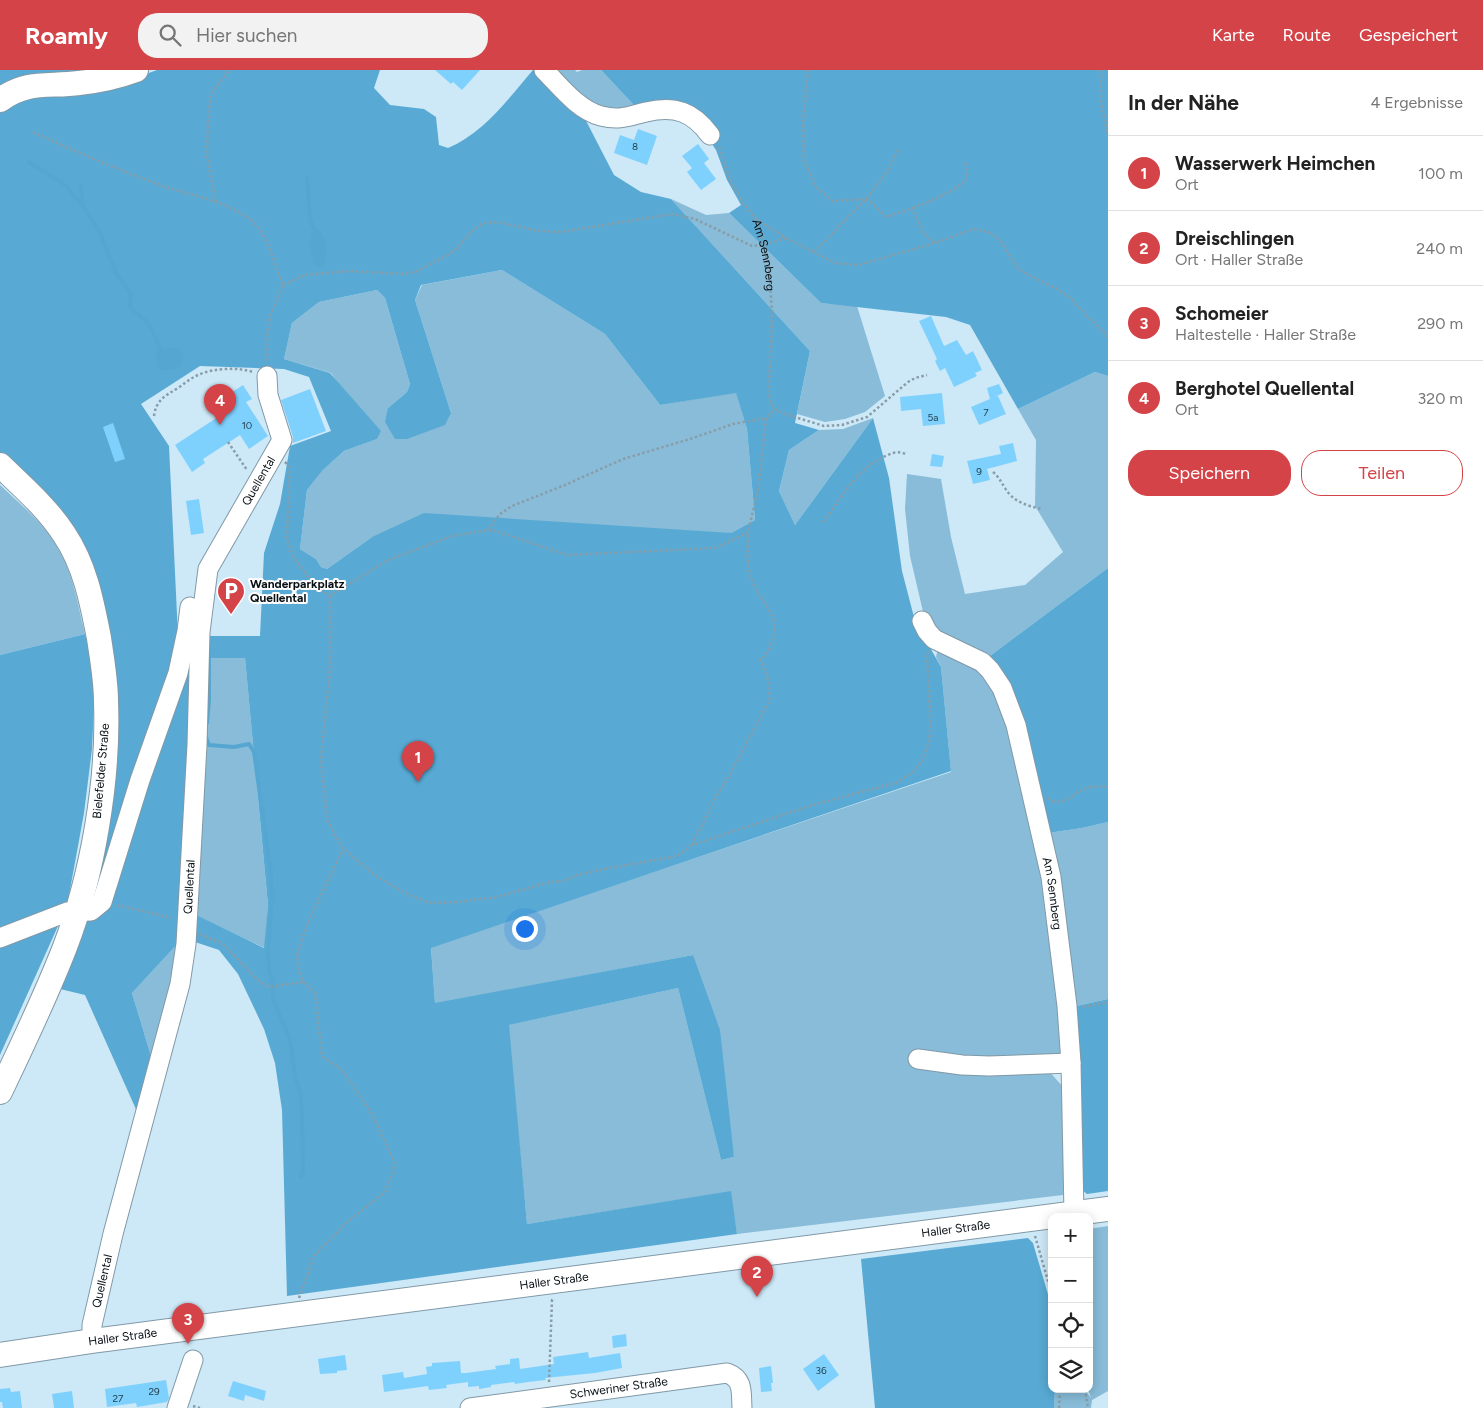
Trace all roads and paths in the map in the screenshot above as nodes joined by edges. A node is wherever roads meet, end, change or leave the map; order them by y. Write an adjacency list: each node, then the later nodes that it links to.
1 (136, 70): 6 (main road)
2 (229, 70): 13 (path)
3 (544, 70): 8 (street)
4 (808, 70): 12 (path)
5 (1100, 70): 9 (path)
6 (0, 100)
7 (33, 132): 13 (path)
8 (710, 135): 15 (path, Am Sennberg)
9 (1108, 135)
10 (899, 148): 12 (path)
11 (965, 162): 14 (path)
12 (866, 199): 14 (path); 19 (path)
13 (216, 202): 20 (path)
14 (913, 208): 17 (path)
15 (756, 219): 16 (path); 18 (path, Am Sennberg)
16 (786, 238): 18 (path); 19 (path)
17 (935, 243): 19 (path); 21 (path)
18 (764, 246): 20 (path); 24 (path, Am Sennberg)
19 (814, 252)
20 (282, 285): 23 (path)
21 (1108, 337)
22 (927, 375): 24 (path)
23 (267, 376): 25 (path); 28 (street)
24 (775, 409): 26 (path)
25 (154, 416)
26 (766, 418): 35 (path); 36 (path)
27 (228, 442): 32 (path)
28 (277, 448): 32 (street, Quellental); 38 (path)
29 (907, 455): 34 (path)
30 (0, 466): 46 (main road, Bielefelder Straße)
31 (994, 472): 33 (path)
32 (256, 485): 37 (street, Quellental)
33 (1042, 509)
34 (823, 522)
35 (488, 530): 36 (path); 38 (path)
36 (748, 532): 43 (path)
37 (206, 583): 45 (street); 47 (street, Quellental)
38 (330, 596): 44 (path)
39 (922, 621): 40 (street)
40 (934, 639): 41 (street, Am Sennberg); 43 (path)
41 (1028, 778): 42 (path); 51 (street, Am Sennberg)
42 (1108, 786)
43 (692, 845): 44 (path)
44 (343, 849): 49 (path)
45 (102, 902): 46 (street); 47 (path)
46 (76, 912): 48 (street); 54 (main road, Bielefelder Straße)
47 (188, 928): 49 (path); 63 (street, Quellental)
48 (0, 938)
49 (303, 982): 62 (path)
50 (1108, 1002): 51 (path)
51 (1068, 1013): 53 (street, Am Sennberg)
52 (918, 1059): 53 (street)
53 (1071, 1063): 56 (street, Am Sennberg)
54 (0, 1092)
55 (1108, 1209): 57 (main road, Haller Straße)
56 (1074, 1213)
57 (1081, 1213)
58 (1048, 1217): 63 (main road, Haller Straße)
59 (1034, 1232): 60 (path)
60 (1048, 1281)
61 (560, 1299): 68 (path)
62 (297, 1304)
63 (92, 1341): 64 (main road, Haller Straße)
64 (0, 1355)
65 (193, 1360): 69 (street)
66 (1060, 1393): 72 (path)
67 (1086, 1393): 73 (path)
68 (543, 1402): 70 (street, Schweriner Straße); 71 (street, Schweriner Straße)
69 (177, 1408)
70 (470, 1408)
71 (742, 1408)
72 (1059, 1408)
73 (1088, 1408)

